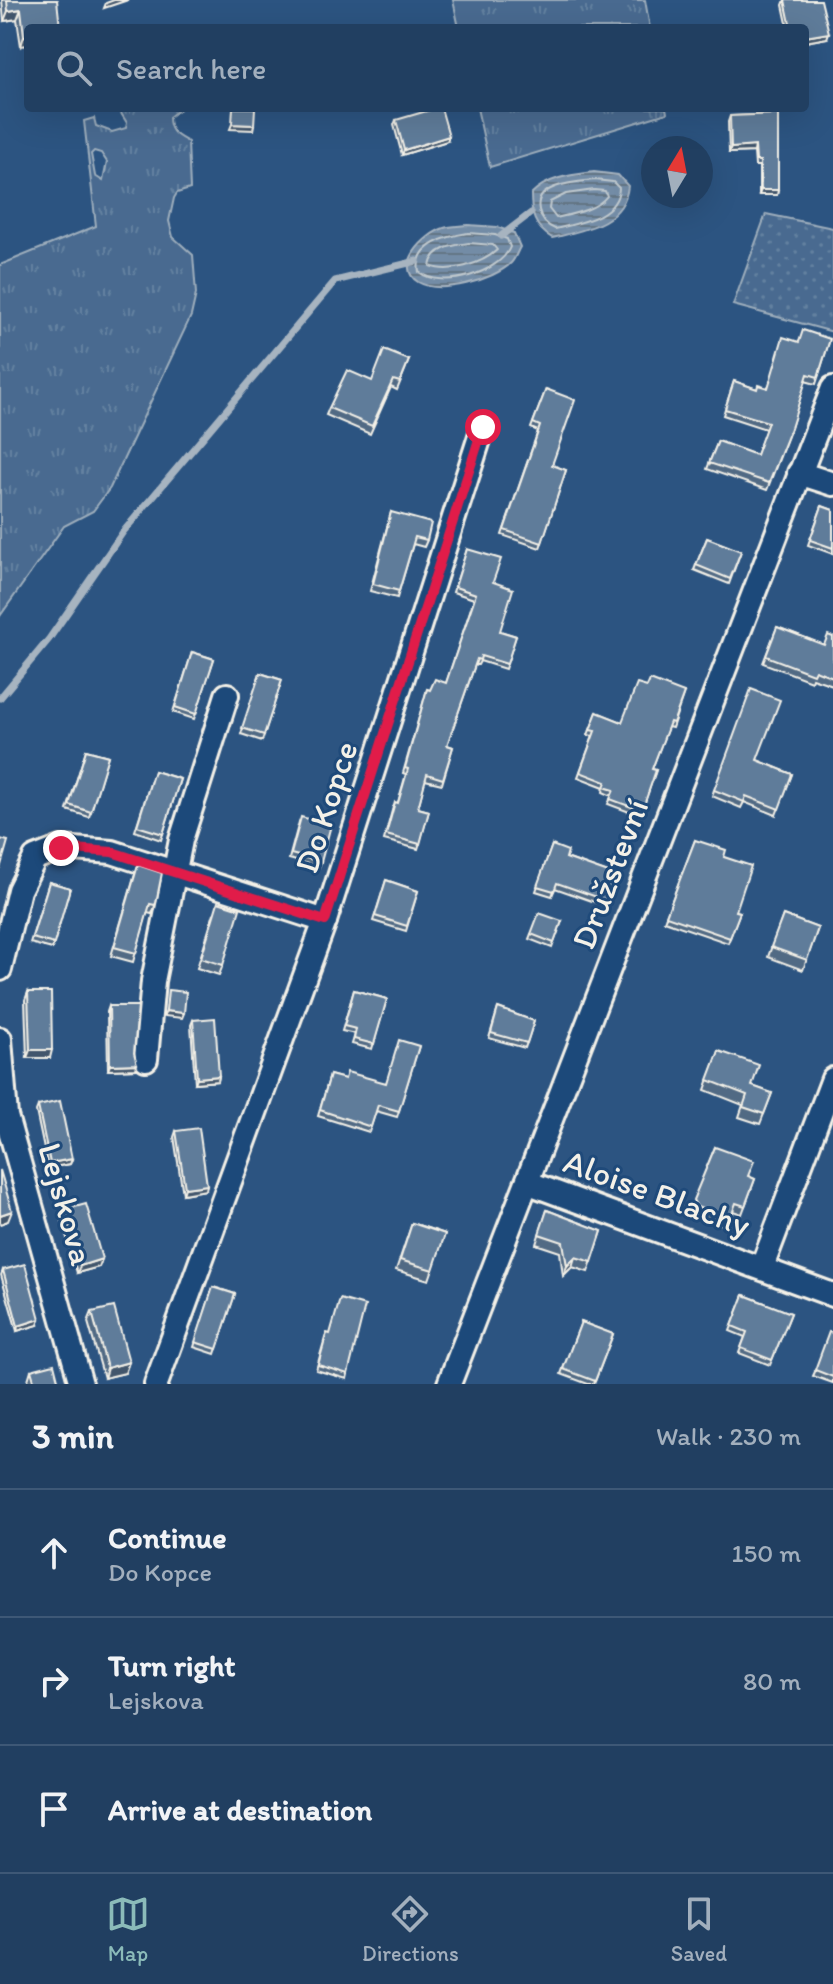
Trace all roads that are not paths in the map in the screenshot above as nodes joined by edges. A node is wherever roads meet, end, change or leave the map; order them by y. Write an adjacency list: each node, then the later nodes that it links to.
1 (833, 388): 3 (street, Družstevní)
2 (483, 427): 7 (street, Do Kopce)
3 (799, 473): 4 (street); 12 (street, Družstevní)
4 (833, 484)
5 (227, 695): 6 (street)
6 (176, 872): 7 (street); 8 (street); 10 (street)
7 (325, 921): 16 (street, Do Kopce)
8 (0, 969)
9 (0, 1039): 15 (street, Lejskova)
10 (146, 1059)
11 (833, 1079): 13 (street, Aloise Blachy)
12 (529, 1183): 13 (street, Aloise Blachy); 17 (street, Družstevní)
13 (762, 1267): 14 (street, Aloise Blachy)
14 (833, 1295)
15 (81, 1384)
16 (156, 1384)
17 (449, 1384)

